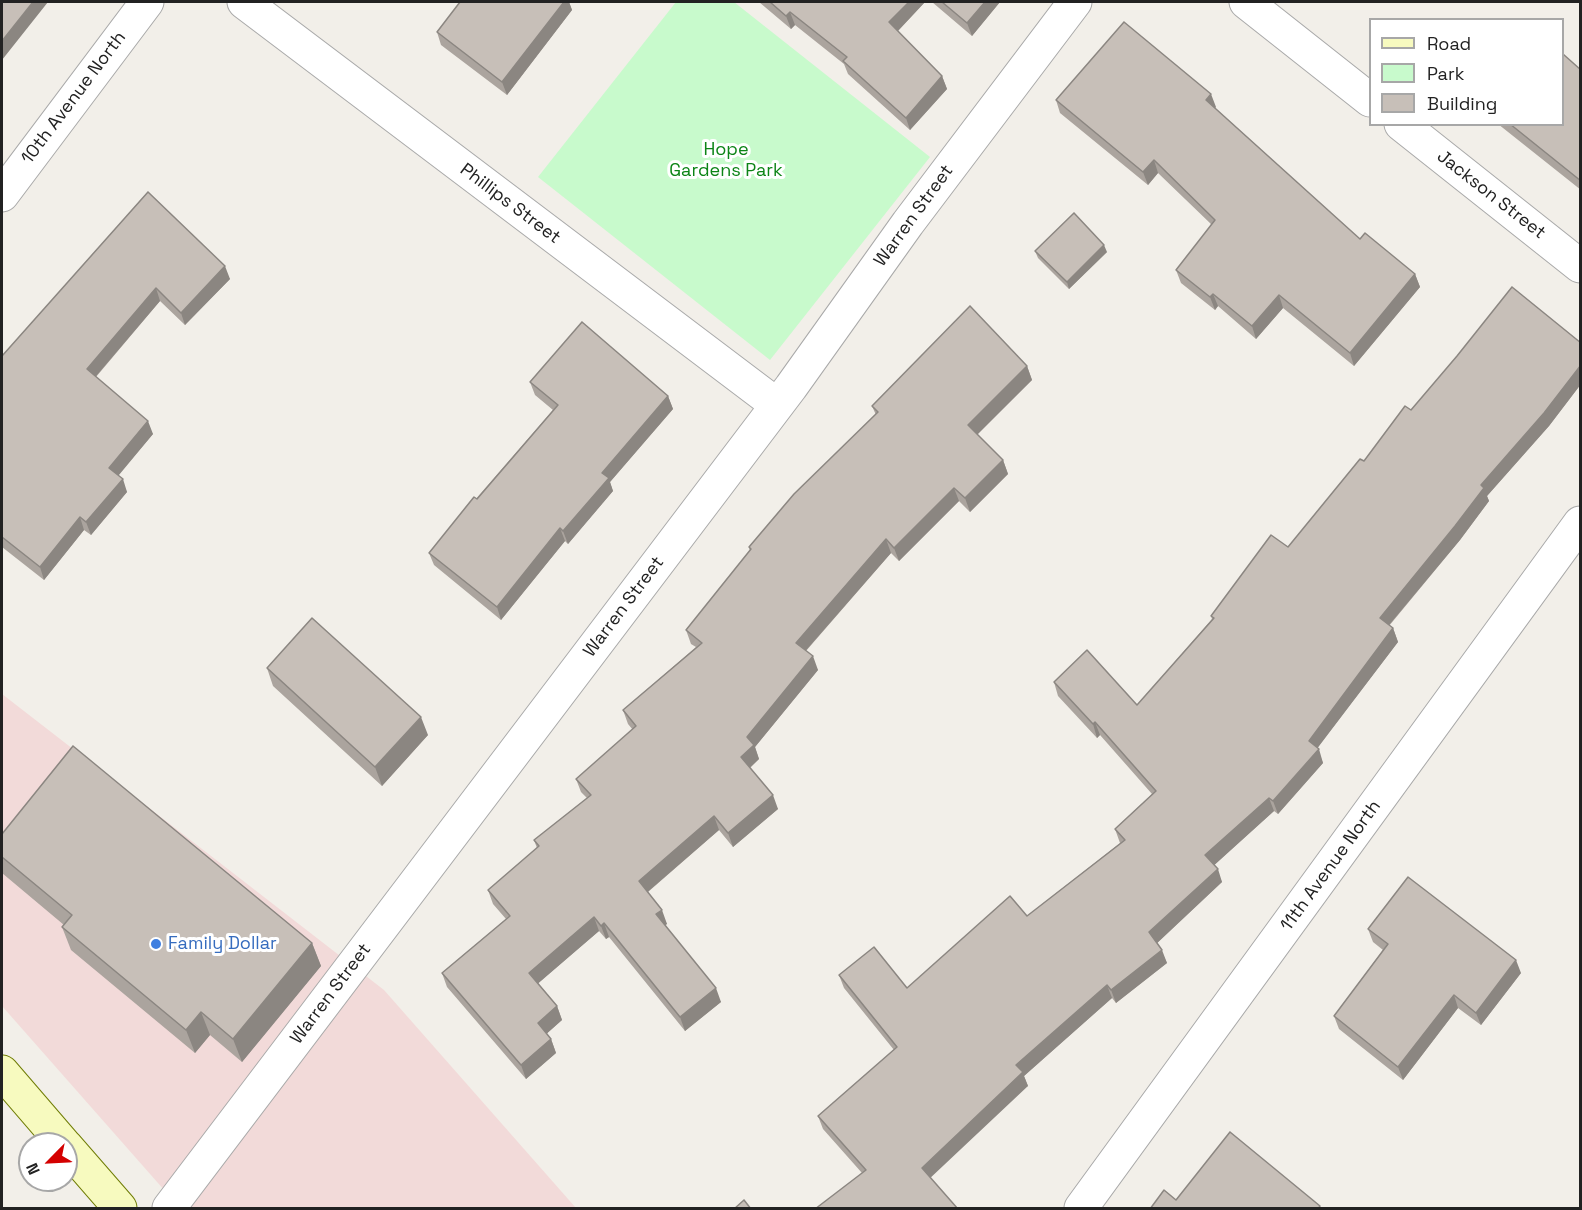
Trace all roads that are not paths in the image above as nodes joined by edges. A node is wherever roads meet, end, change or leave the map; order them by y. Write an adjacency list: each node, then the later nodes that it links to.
1 (147, 2): 7 (street, 10th Avenue North)
2 (244, 2): 9 (street, Phillips Street)
3 (1075, 2): 9 (street, Warren Street)
4 (1246, 2): 5 (street)
5 (1369, 98)
6 (1404, 126): 8 (street, Jackson Street)
7 (2, 195)
8 (1581, 266)
9 (777, 405): 15 (street, Warren Street)
10 (1581, 523): 16 (street, 11th Avenue North)
11 (2, 1072): 12 (main road)
12 (54, 1132)
13 (78, 1160): 14 (main road)
14 (120, 1209)
15 (169, 1209)
16 (1082, 1209)

